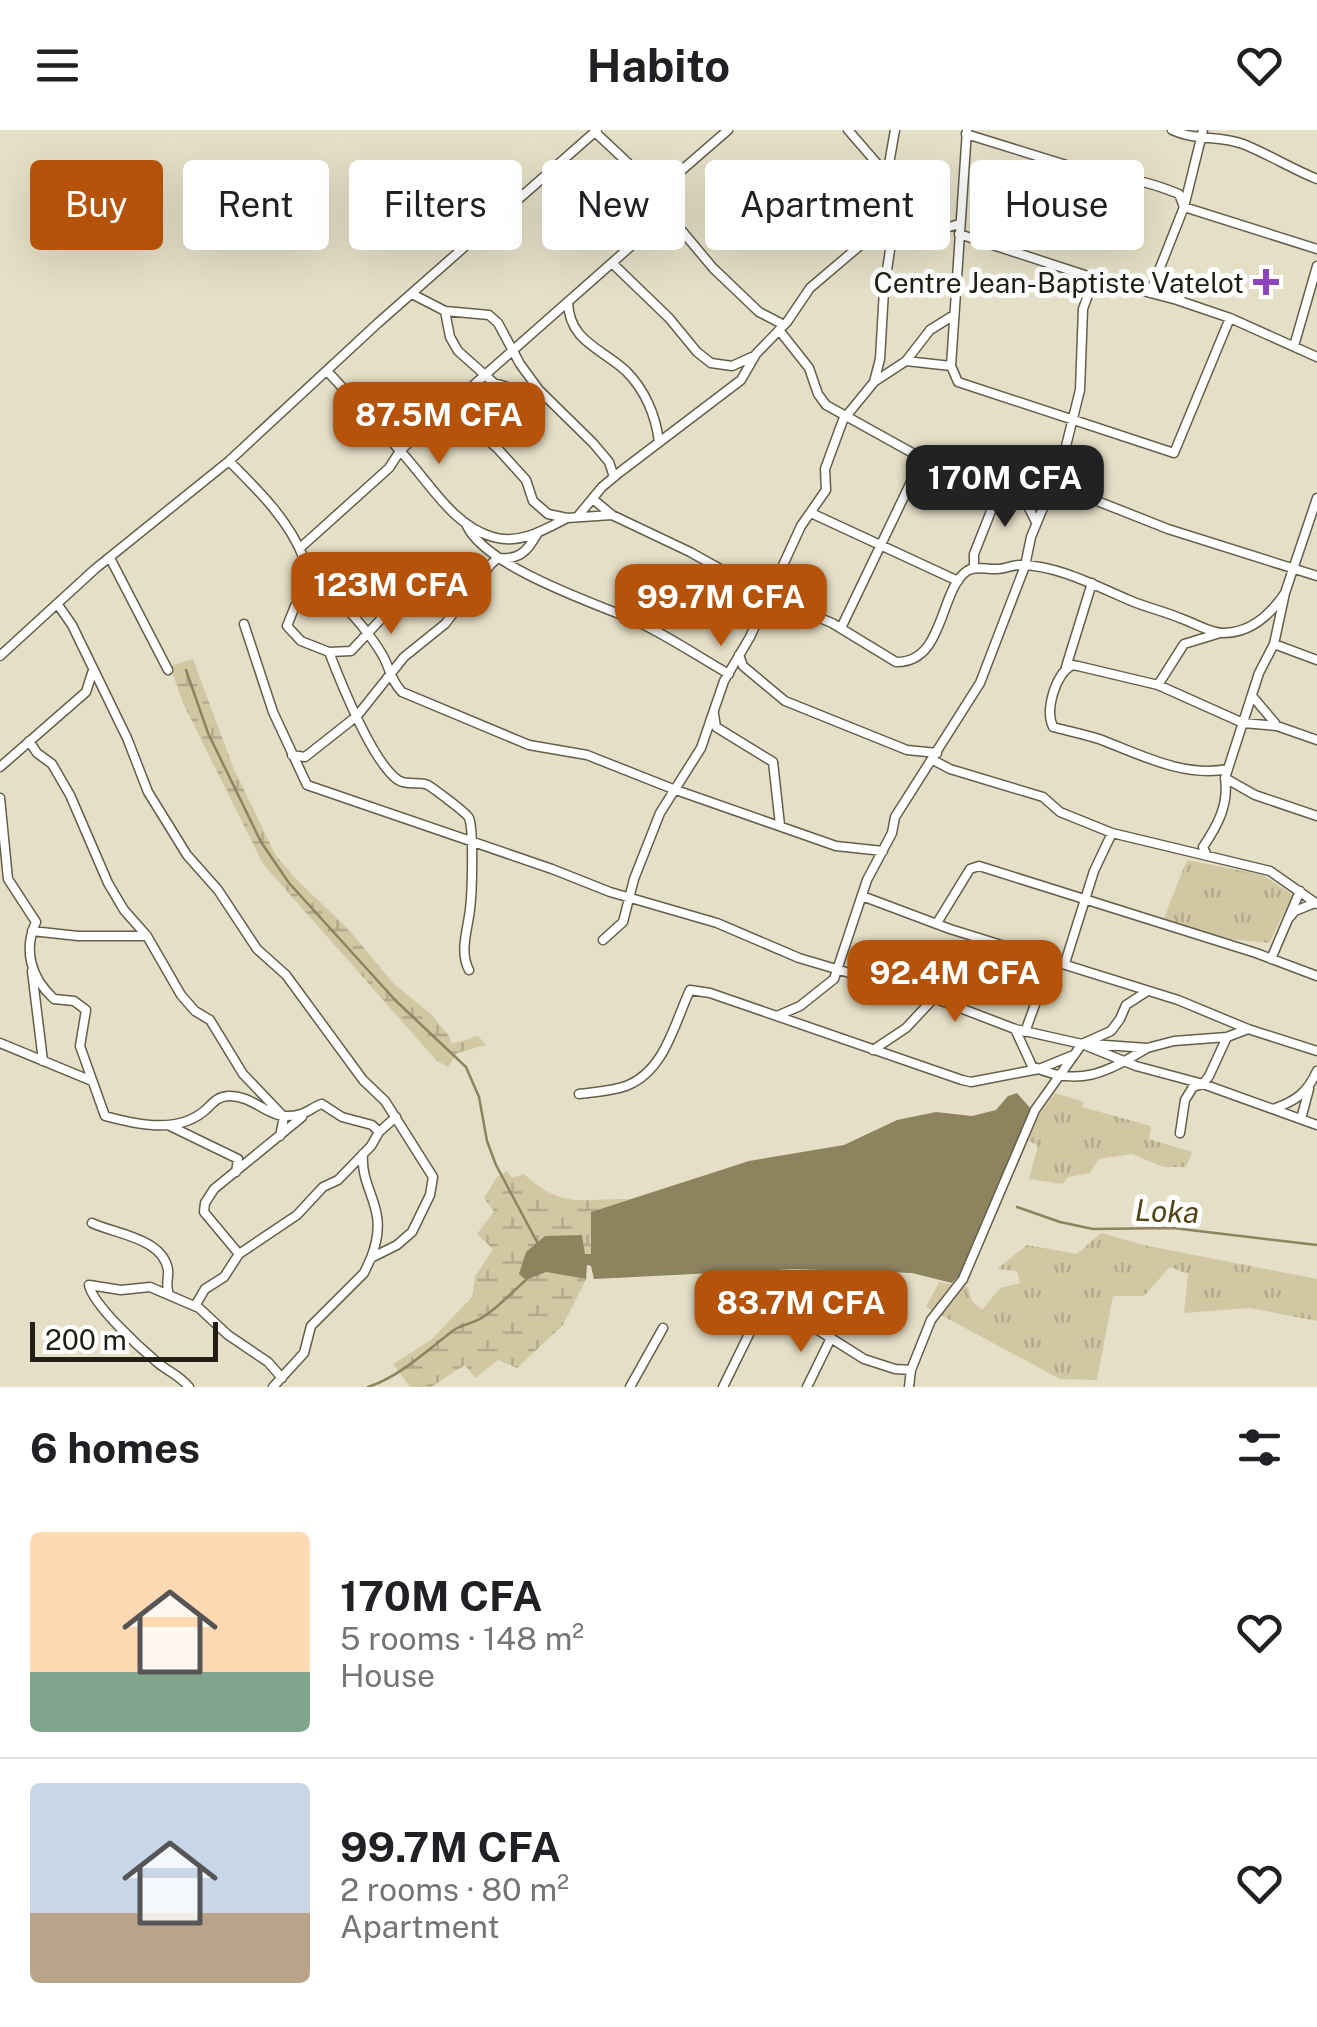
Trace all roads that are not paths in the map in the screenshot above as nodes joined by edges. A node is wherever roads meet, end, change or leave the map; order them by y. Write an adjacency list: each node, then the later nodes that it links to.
1 (728, 130): 11 (street)
2 (848, 130): 9 (street)
3 (895, 130): 10 (street)
4 (1172, 130): 7 (street)
5 (596, 131): 8 (street); 25 (street)
6 (967, 132): 13 (street); 15 (street)
7 (1202, 134): 12 (street); 13 (street)
8 (625, 160)
9 (873, 160)
10 (889, 160)
11 (685, 167)
12 (1317, 180)
13 (1184, 206): 17 (street); 24 (street)
14 (950, 227): 15 (street)
15 (959, 229): 23 (street); 28 (street)
16 (685, 236): 30 (street)
17 (1317, 249)
18 (627, 250): 21 (street)
19 (855, 250): 30 (street)
20 (890, 250): 40 (street)
21 (612, 263): 26 (street); 33 (street)
22 (1317, 266): 31 (street)
23 (1094, 278): 24 (street); 44 (street)
24 (1150, 292): 29 (street)
25 (412, 294): 27 (street); 38 (street)
26 (568, 302): 32 (street); 45 (street)
27 (446, 311): 32 (street); 39 (street)
28 (954, 315): 35 (street); 36 (street)
29 (1230, 318): 31 (street); 44 (street)
30 (781, 327): 33 (street); 43 (street)
31 (1294, 346): 34 (street)
32 (513, 351): 37 (street); 39 (street)
33 (756, 354): 45 (street)
34 (1317, 357)
35 (906, 361): 36 (street); 40 (street)
36 (951, 366): 44 (street)
37 (523, 368): 41 (street); 50 (street)
38 (328, 372): 47 (street); 49 (street)
39 (484, 375): 41 (street); 42 (street)
40 (874, 382): 43 (street)
41 (516, 400): 46 (street)
42 (447, 411): 46 (street); 47 (street)
43 (845, 417): 48 (street); 55 (street)
44 (1071, 421): 51 (street)
45 (659, 442): 50 (street)
46 (497, 448): 58 (street)
47 (400, 450): 59 (street); 63 (street)
48 (922, 459): 52 (street); 62 (street)
49 (229, 461): 63 (street); 64 (street)
50 (614, 477): 53 (street)
51 (1054, 484): 60 (street); 69 (street)
52 (998, 492): 60 (street); 68 (street)
53 (594, 500): 56 (street); 57 (street)
54 (1317, 500): 69 (street)
55 (811, 513): 62 (street); 74 (street)
56 (612, 515): 57 (street); 74 (street)
57 (578, 516): 58 (street)
58 (567, 518): 61 (street)
59 (465, 522): 61 (street); 65 (street)
60 (1036, 522): 66 (street)
61 (537, 534): 65 (street)
62 (881, 545): 71 (street); 77 (street)
63 (301, 551): 79 (street); 81 (street)
64 (110, 558): 75 (street); 87 (street)
65 (498, 558): 88 (street); 89 (street)
66 (1026, 566): 68 (street); 72 (street); 99 (street)
67 (400, 567): 79 (street)
68 (974, 568): 71 (street)
69 (1293, 568): 70 (street); 73 (street)
70 (1317, 576)
71 (958, 581): 77 (street)
72 (1092, 583): 78 (street); 85 (street)
73 (1285, 593): 78 (street); 80 (street)
74 (767, 595): 77 (street); 82 (street)
75 (58, 605): 83 (street); 86 (street)
76 (244, 624): 98 (street)
77 (841, 628)
78 (1222, 633): 90 (street)
79 (367, 636): 81 (street); 88 (street)
80 (1274, 644): 84 (street); 91 (street)
81 (329, 652): 93 (street)
82 (739, 655): 89 (street); 99 (street)
83 (0, 656)
84 (1317, 660)
85 (1066, 668): 90 (street); 101 (street)
86 (92, 669): 97 (street); 151 (street)
87 (168, 670)
88 (390, 674): 93 (street); 102 (street)
89 (729, 674): 92 (street)
90 (1158, 685): 94 (street)
91 (1252, 696): 94 (street); 95 (street)
92 (712, 710): 102 (street); 105 (street)
93 (357, 716): 98 (street); 107 (street)
94 (1243, 723): 95 (street); 101 (street)
95 (1278, 726): 96 (street)
96 (1317, 740)
97 (30, 741): 100 (street); 118 (street)
98 (292, 755): 107 (street)
99 (935, 756): 106 (street); 108 (street)
100 (0, 767)
101 (1227, 774): 104 (street); 109 (street)
102 (672, 789): 105 (street); 111 (street)
103 (0, 798): 117 (street)
104 (1317, 816)
105 (780, 825): 108 (street)
106 (1112, 833): 109 (street); 113 (street)
107 (473, 843): 111 (street); 122 (street)
108 (883, 851): 112 (street)
109 (1207, 856): 110 (street)
110 (1300, 891): 114 (street); 115 (street)
111 (631, 896): 119 (street); 123 (street)
112 (862, 896): 116 (street); 123 (street)
113 (1084, 900): 116 (street); 120 (street); 121 (street)
114 (1316, 904): 115 (street)
115 (1286, 922): 120 (street)
116 (937, 923): 121 (street)
117 (32, 931): 118 (street); 124 (street)
118 (147, 936): 150 (street)
119 (603, 940)
120 (1271, 958): 125 (street)
121 (1061, 962): 126 (street); 131 (street)
122 (469, 970)
123 (838, 970): 127 (street); 128 (street)
124 (32, 971): 139 (street); 144 (street)
125 (1317, 976)
126 (1146, 992): 129 (street); 134 (street)
127 (934, 998): 130 (street); 136 (street)
128 (777, 1016): 136 (street); 147 (street)
129 (1248, 1029): 132 (street); 137 (street)
130 (1015, 1030): 131 (street); 141 (street)
131 (1025, 1032): 134 (street)
132 (1227, 1037): 135 (street); 145 (street)
133 (0, 1043): 139 (street)
134 (1082, 1044): 135 (street); 138 (street); 140 (street)
135 (1147, 1048): 140 (street)
136 (873, 1050): 141 (street)
137 (1317, 1051)
138 (1071, 1056): 141 (street); 143 (street)
139 (43, 1061): 144 (street)
140 (1125, 1062): 143 (street); 145 (street)
141 (1039, 1069): 143 (street)
142 (1317, 1071): 146 (street)
143 (1059, 1078): 168 (street)
144 (92, 1080): 154 (street)
145 (1203, 1084): 148 (street); 156 (street)
146 (1310, 1085): 148 (street); 152 (street)
147 (580, 1094)
148 (1273, 1109): 152 (street)
149 (308, 1112): 150 (street); 155 (street); 157 (street)
150 (284, 1117): 154 (street); 157 (street)
151 (396, 1117): 155 (street); 162 (street)
152 (1301, 1119): 153 (street)
153 (1317, 1125)
154 (170, 1126): 159 (street)
155 (379, 1132): 158 (street)
156 (1180, 1133)
157 (280, 1136): 159 (street)
158 (363, 1154): 161 (street); 162 (street)
159 (236, 1172): 161 (street)
160 (92, 1223): 163 (street)
161 (239, 1254): 164 (street)
162 (372, 1258): 169 (street)
163 (169, 1294): 164 (street); 170 (street)
164 (194, 1306): 169 (street)
165 (663, 1328): 172 (street)
166 (830, 1340): 167 (street); 173 (street); 174 (street)
167 (894, 1369): 168 (street); 175 (street)
168 (911, 1370): 175 (street)
169 (282, 1378): 171 (street)
170 (189, 1387)
171 (274, 1387)
172 (630, 1387)
173 (723, 1387)
174 (806, 1387)
175 (908, 1387)

